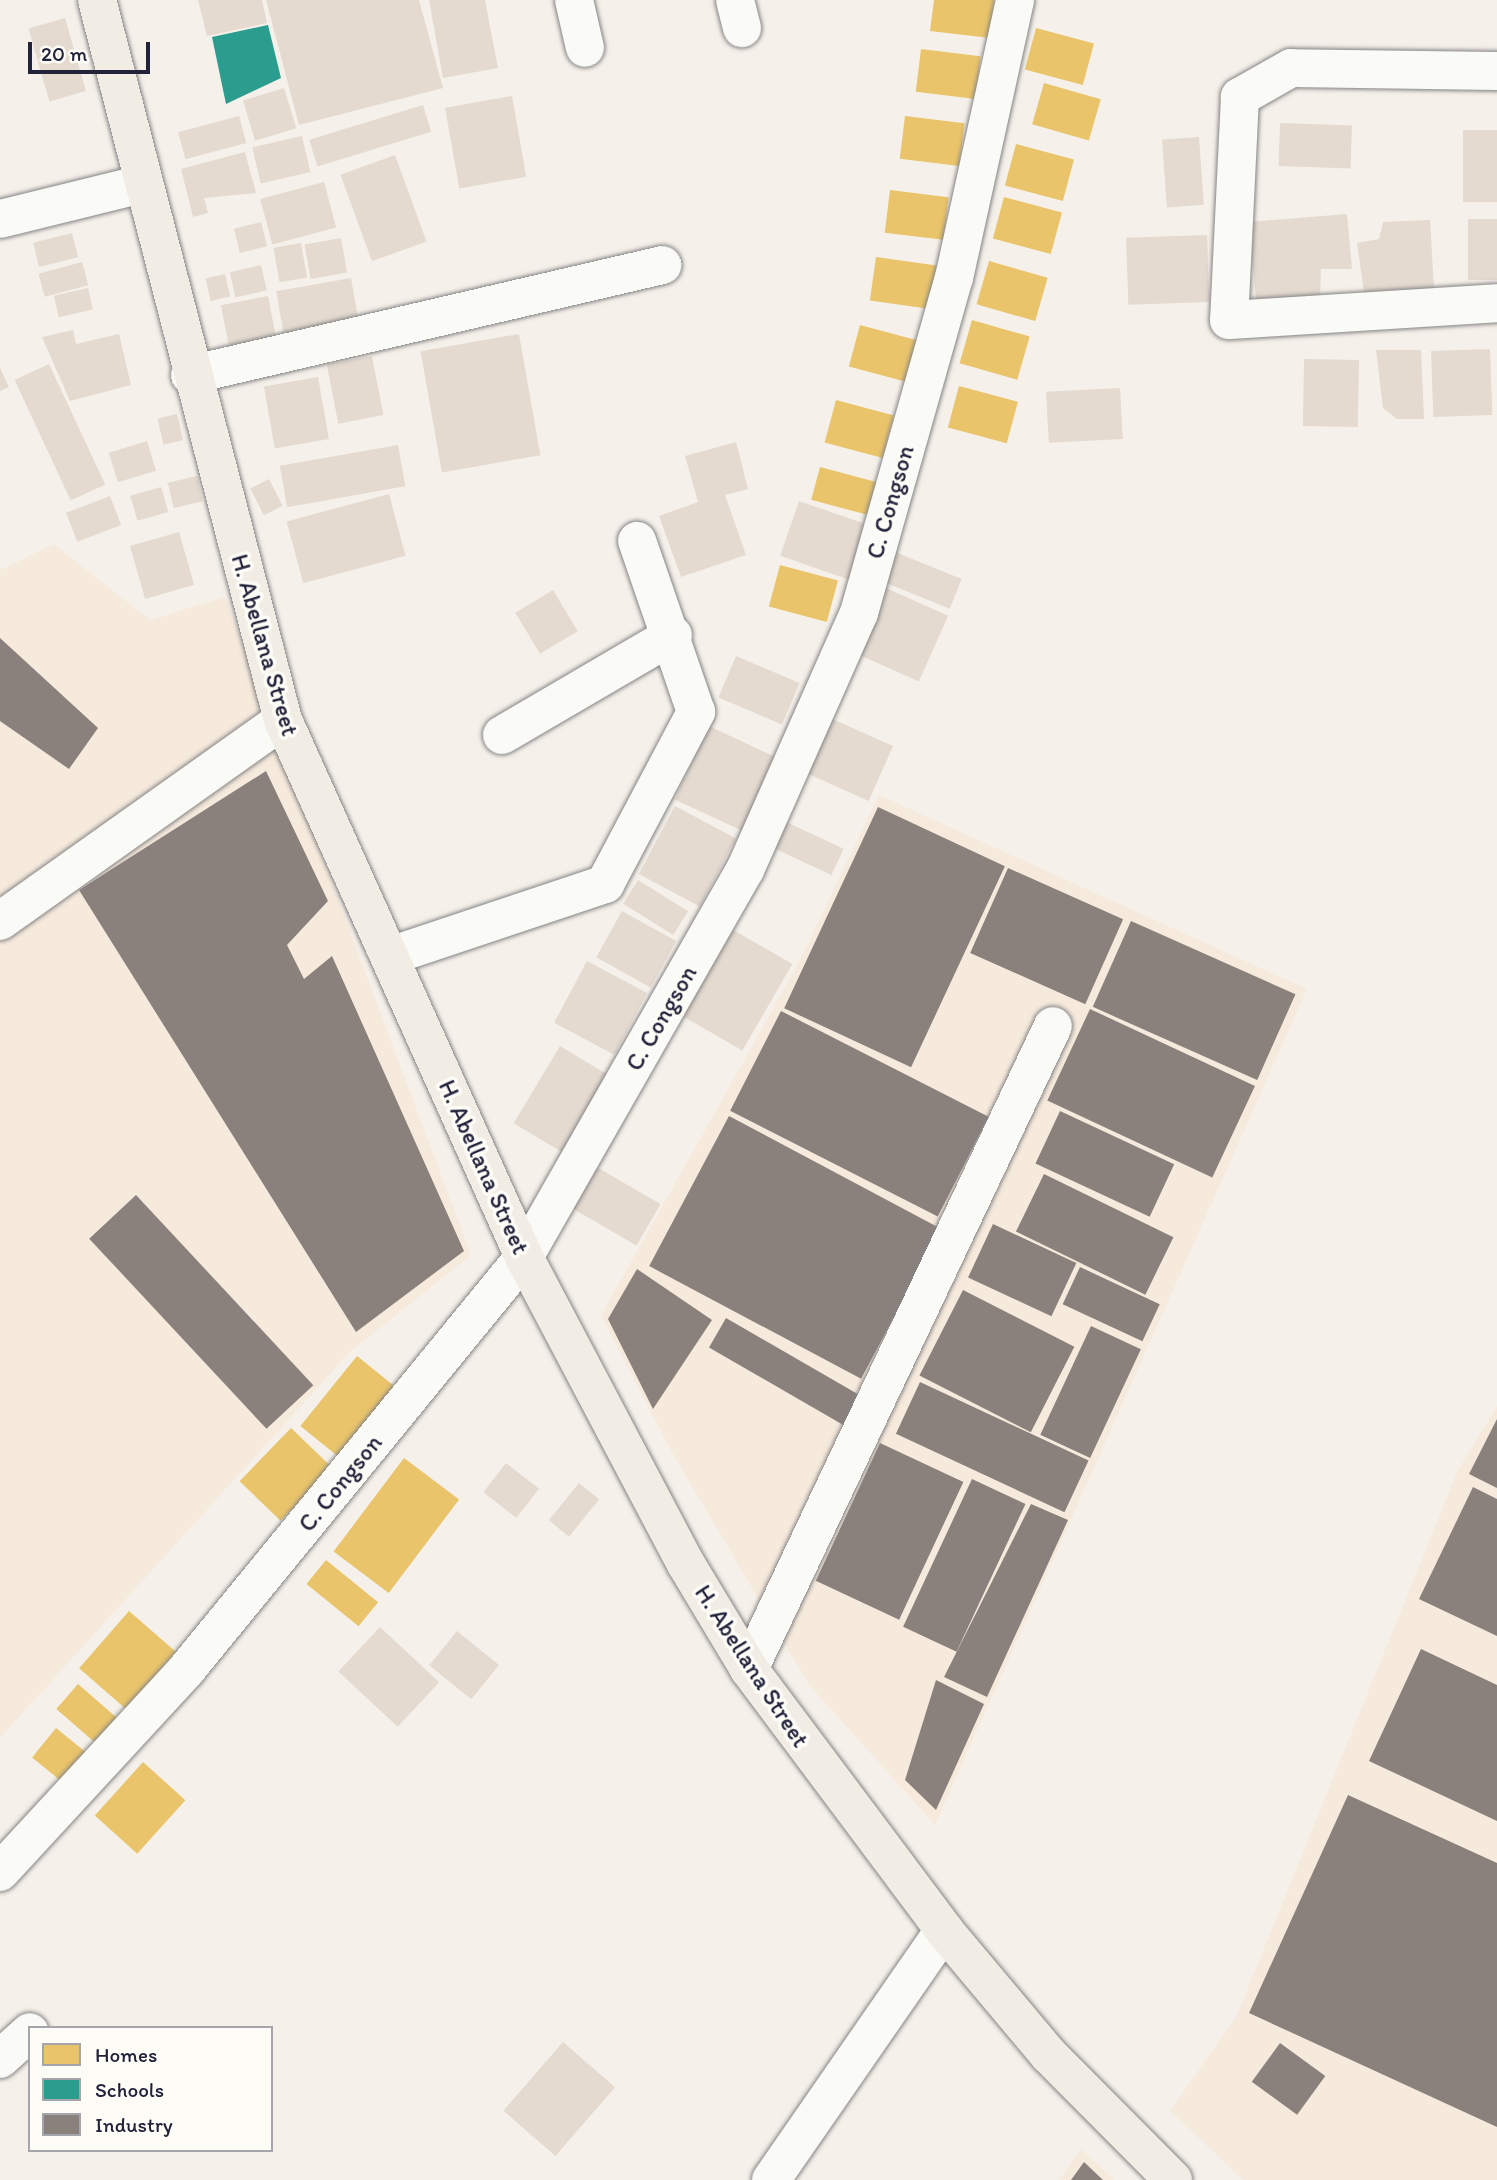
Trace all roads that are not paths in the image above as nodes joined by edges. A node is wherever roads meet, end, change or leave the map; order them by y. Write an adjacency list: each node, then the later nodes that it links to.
1 (97, 0): 6 (main road, H. Abellana Street)
2 (574, 0): 4 (street)
3 (1015, 0): 18 (street, C. Congson)
4 (585, 48)
5 (1497, 71): 9 (street)
6 (143, 184): 7 (street); 10 (main road, H. Abellana Street)
7 (0, 219)
8 (662, 265): 10 (street)
9 (1497, 303)
10 (190, 375): 13 (main road, H. Abellana Street)
11 (637, 541): 12 (street)
12 (673, 635): 14 (street); 16 (street)
13 (283, 720): 15 (street); 16 (main road, H. Abellana Street)
14 (502, 735)
15 (0, 921)
16 (390, 956): 18 (main road, H. Abellana Street)
17 (1053, 1027): 19 (street)
18 (524, 1257): 19 (main road, H. Abellana Street); 20 (street, C. Congson)
19 (749, 1669): 21 (main road, H. Abellana Street)
20 (0, 1872)
21 (944, 1930): 24 (street); 25 (main road, H. Abellana Street)
22 (28, 2033): 23 (street)
23 (0, 2059)
24 (771, 2180)
25 (1173, 2180)

